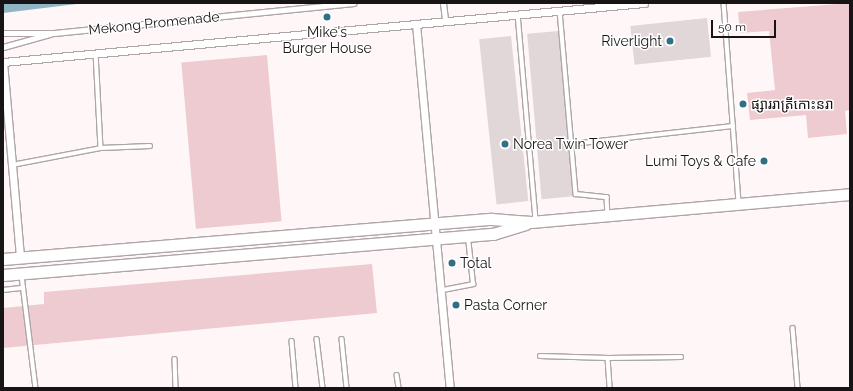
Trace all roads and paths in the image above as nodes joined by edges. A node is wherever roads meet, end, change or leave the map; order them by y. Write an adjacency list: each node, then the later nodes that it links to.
1 (353, 3): 10 (street, Mekong Promenade)
2 (443, 3): 7 (street)
3 (644, 3): 5 (street)
4 (724, 3): 14 (lane)
5 (560, 10): 6 (street); 15 (lane)
6 (518, 14): 7 (street); 22 (lane)
7 (445, 20): 8 (street)
8 (416, 24): 12 (street); 23 (street)
9 (3, 33): 10 (street, Mekong Promenade)
10 (54, 33): 11 (street)
11 (3, 47)
12 (96, 53): 13 (street); 17 (lane)
13 (3, 62): 18 (street)
14 (733, 126): 15 (lane); 20 (lane)
15 (572, 144): 21 (lane)
16 (150, 146): 17 (lane)
17 (101, 148): 18 (lane)
18 (12, 165): 26 (street)
19 (850, 194): 20 (main road)
20 (740, 203): 21 (main road)
21 (608, 215): 22 (main road)
22 (533, 222): 23 (main road); 24 (main road)
23 (433, 224): 25 (street); 26 (main road)
24 (468, 236): 25 (main road); 32 (lane)
25 (435, 238): 28 (main road); 32 (street)
26 (20, 258): 27 (main road)
27 (3, 259)
28 (22, 273): 29 (main road); 30 (lane)
29 (3, 275)
30 (23, 288): 31 (lane); 42 (lane)
31 (3, 290)
32 (443, 290): 48 (street)
33 (792, 328): 50 (lane)
34 (317, 339): 45 (lane)
35 (342, 339): 46 (lane)
36 (292, 341): 44 (lane)
37 (540, 356): 39 (lane)
38 (681, 357): 39 (lane)
39 (608, 358): 49 (lane)
40 (175, 359): 43 (lane)
41 (397, 375): 47 (lane)
42 (36, 388)
43 (176, 388)
44 (296, 388)
45 (322, 388)
46 (347, 388)
47 (399, 388)
48 (450, 388)
49 (610, 388)
50 (798, 388)

